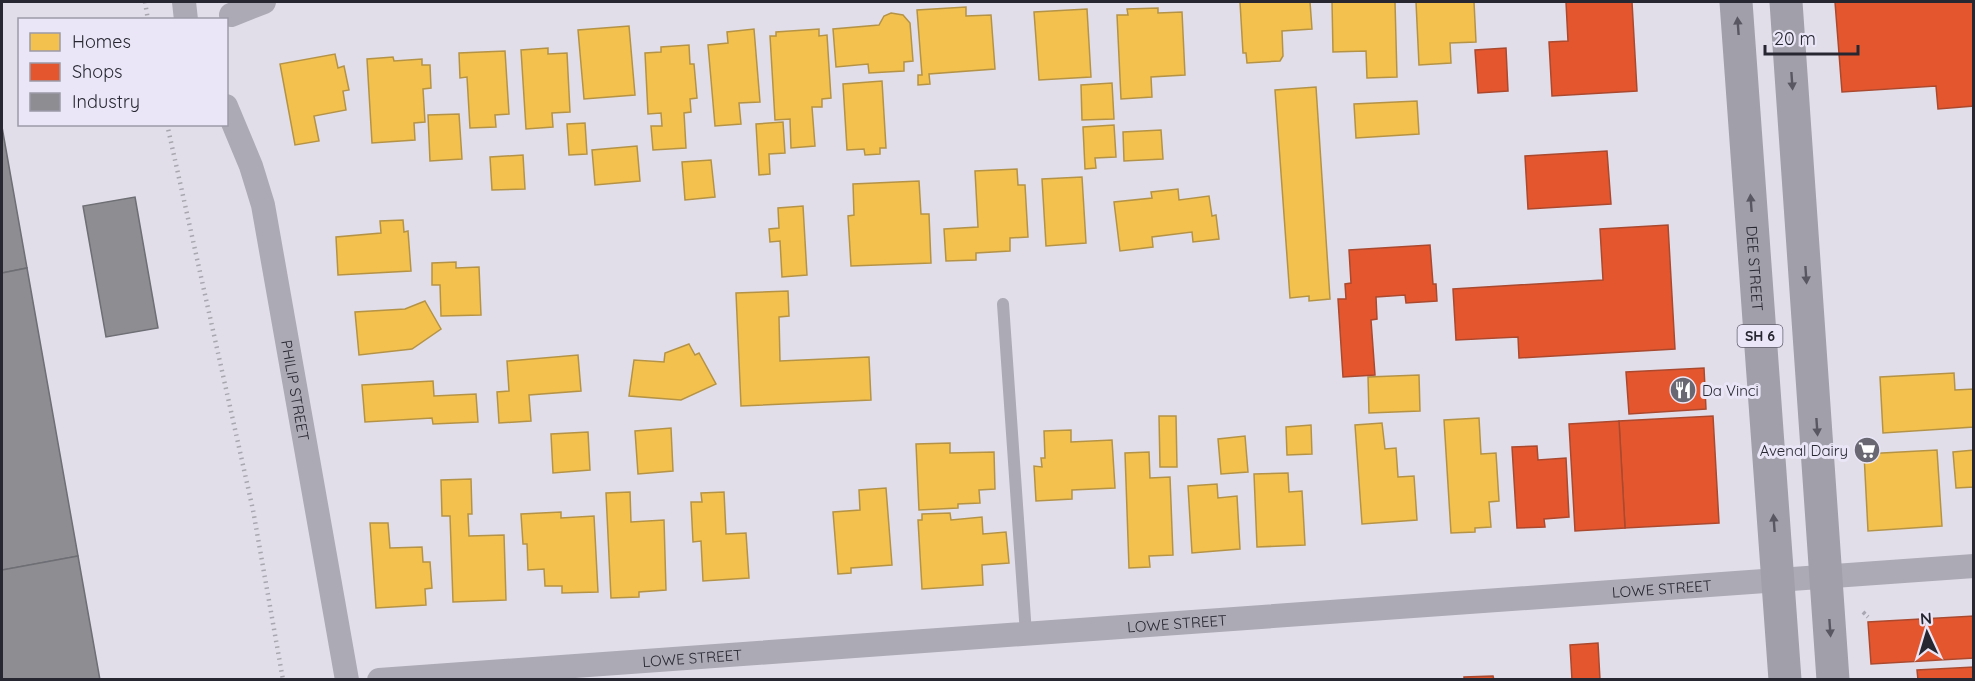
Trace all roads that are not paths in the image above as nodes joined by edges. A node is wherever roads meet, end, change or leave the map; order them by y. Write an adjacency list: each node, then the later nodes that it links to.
1 (264, 2): 4 (street)
2 (1736, 2): 9 (main road, DEE STREET / SH 6, one-way to 2)
3 (1786, 2): 8 (main road, one-way to 8)
4 (229, 13)
5 (228, 111): 11 (street, PHILIP STREET)
6 (1003, 304): 10 (lane)
7 (1974, 566): 8 (street, LOWE STREET)
8 (1827, 577): 9 (street, LOWE STREET); 14 (main road, one-way to 14)
9 (1778, 581): 10 (street, LOWE STREET); 13 (main road, DEE STREET / SH 6)
10 (1026, 634): 12 (street, LOWE STREET)
11 (346, 680)
12 (379, 680)
13 (1785, 680)
14 (1833, 680)

